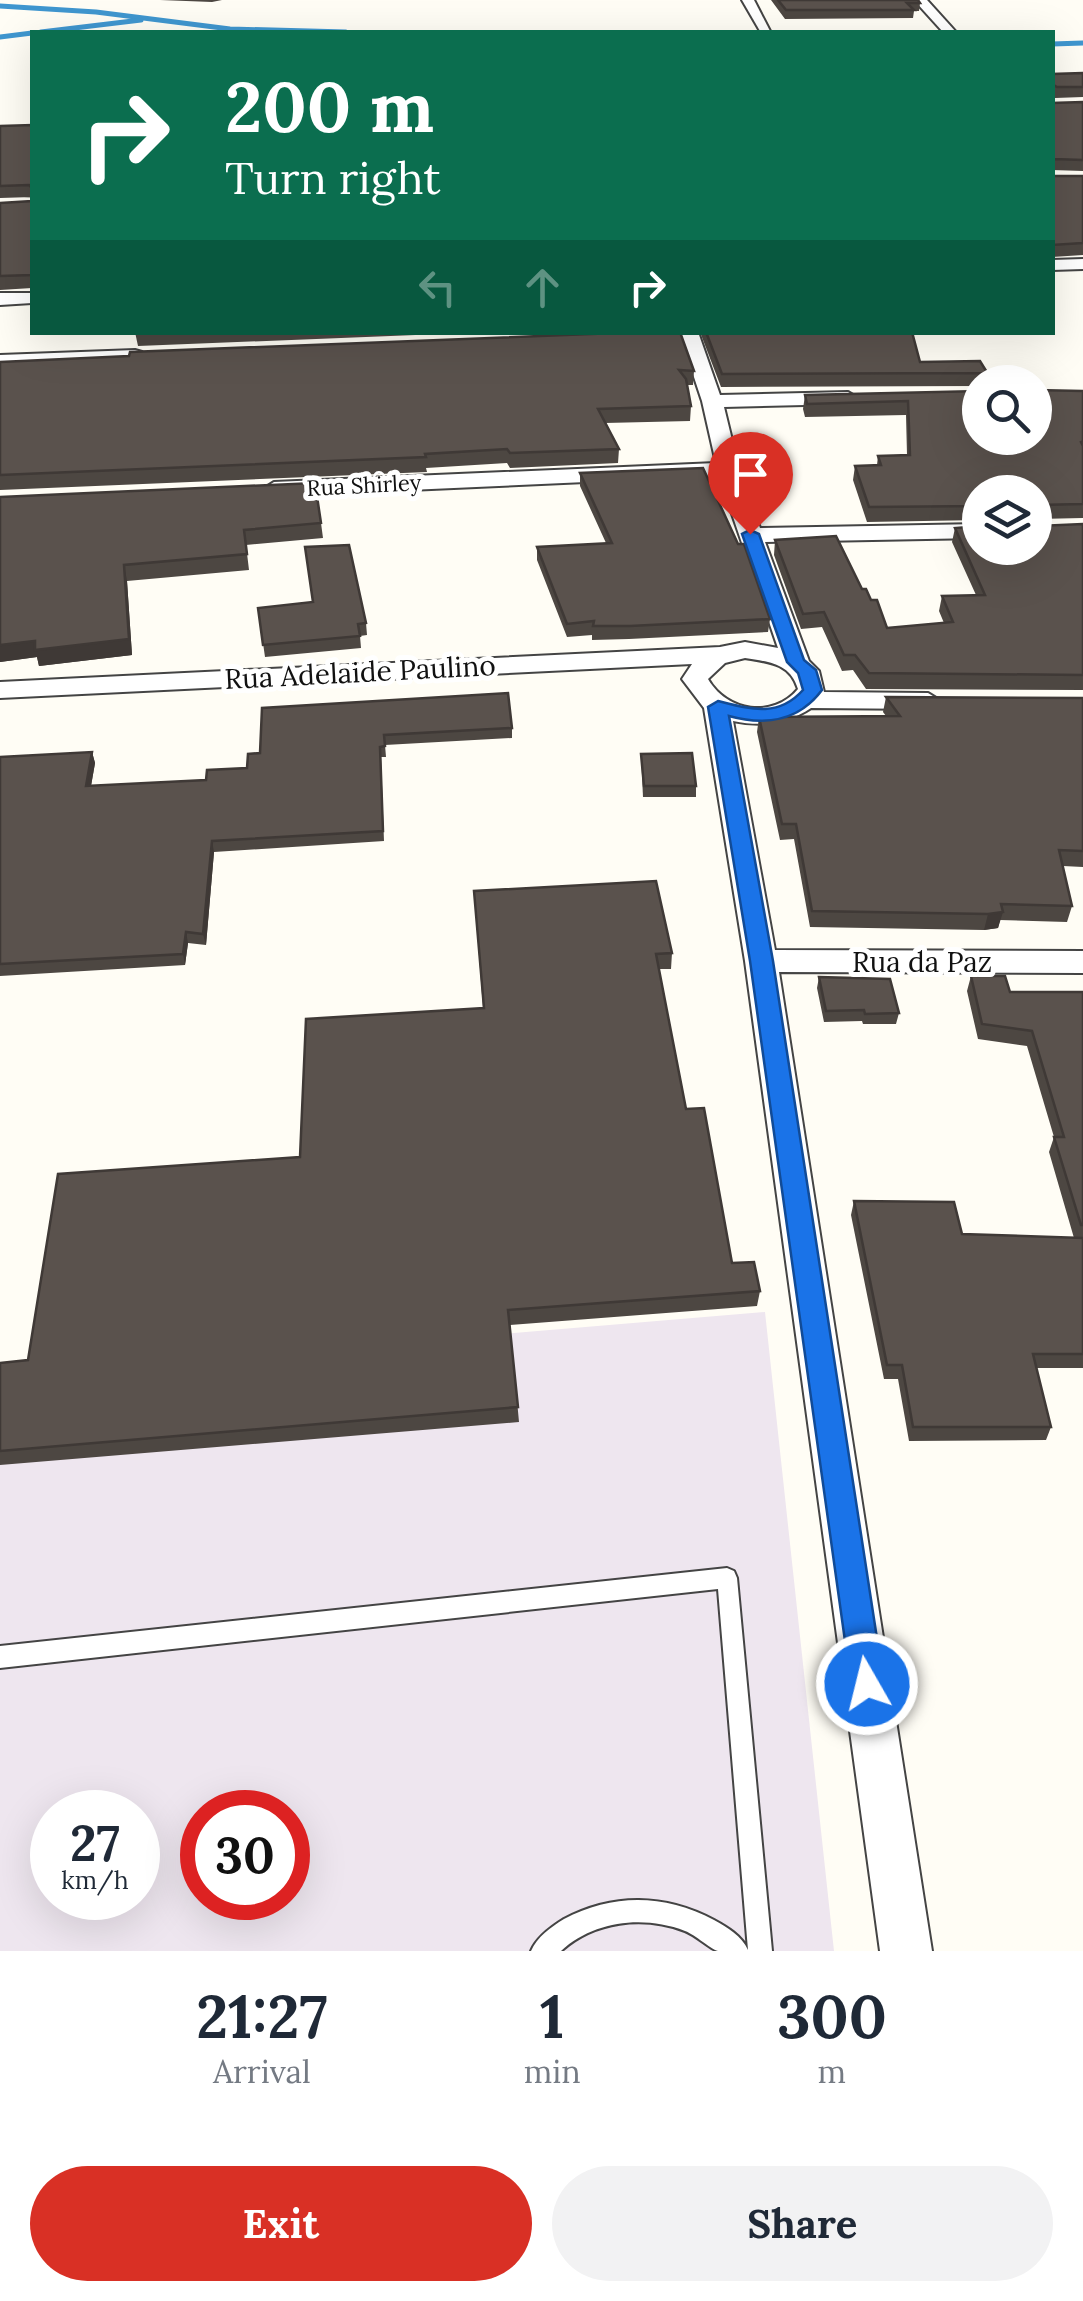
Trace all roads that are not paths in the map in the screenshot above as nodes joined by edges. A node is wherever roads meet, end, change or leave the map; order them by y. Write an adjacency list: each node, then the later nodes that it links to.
1 (748, 0): 3 (street)
2 (920, 0): 4 (street)
3 (765, 28)
4 (948, 30)
5 (30, 298): 6 (street)
6 (0, 299)
7 (682, 335): 11 (street)
8 (151, 355): 9 (street)
9 (0, 361)
10 (876, 398): 11 (street)
11 (712, 400): 12 (street)
12 (728, 468): 13 (street, Rua Shirley); 15 (street)
13 (256, 490)
14 (962, 531): 15 (street)
15 (750, 534): 17 (street)
16 (720, 655): 17 (street, Rua Adelaide Paulino); 18 (street, Rua Adelaide Paulino); 21 (street)
17 (796, 662): 19 (street)
18 (0, 690)
19 (807, 700): 20 (street); 21 (street)
20 (965, 701)
21 (718, 707): 22 (street)
22 (761, 961): 23 (street, Rua da Paz); 28 (street)
23 (1083, 962)
24 (0, 1657): 27 (lane)
25 (543, 1951): 26 (lane)
26 (736, 1951)
27 (760, 1951)
28 (906, 1951)

